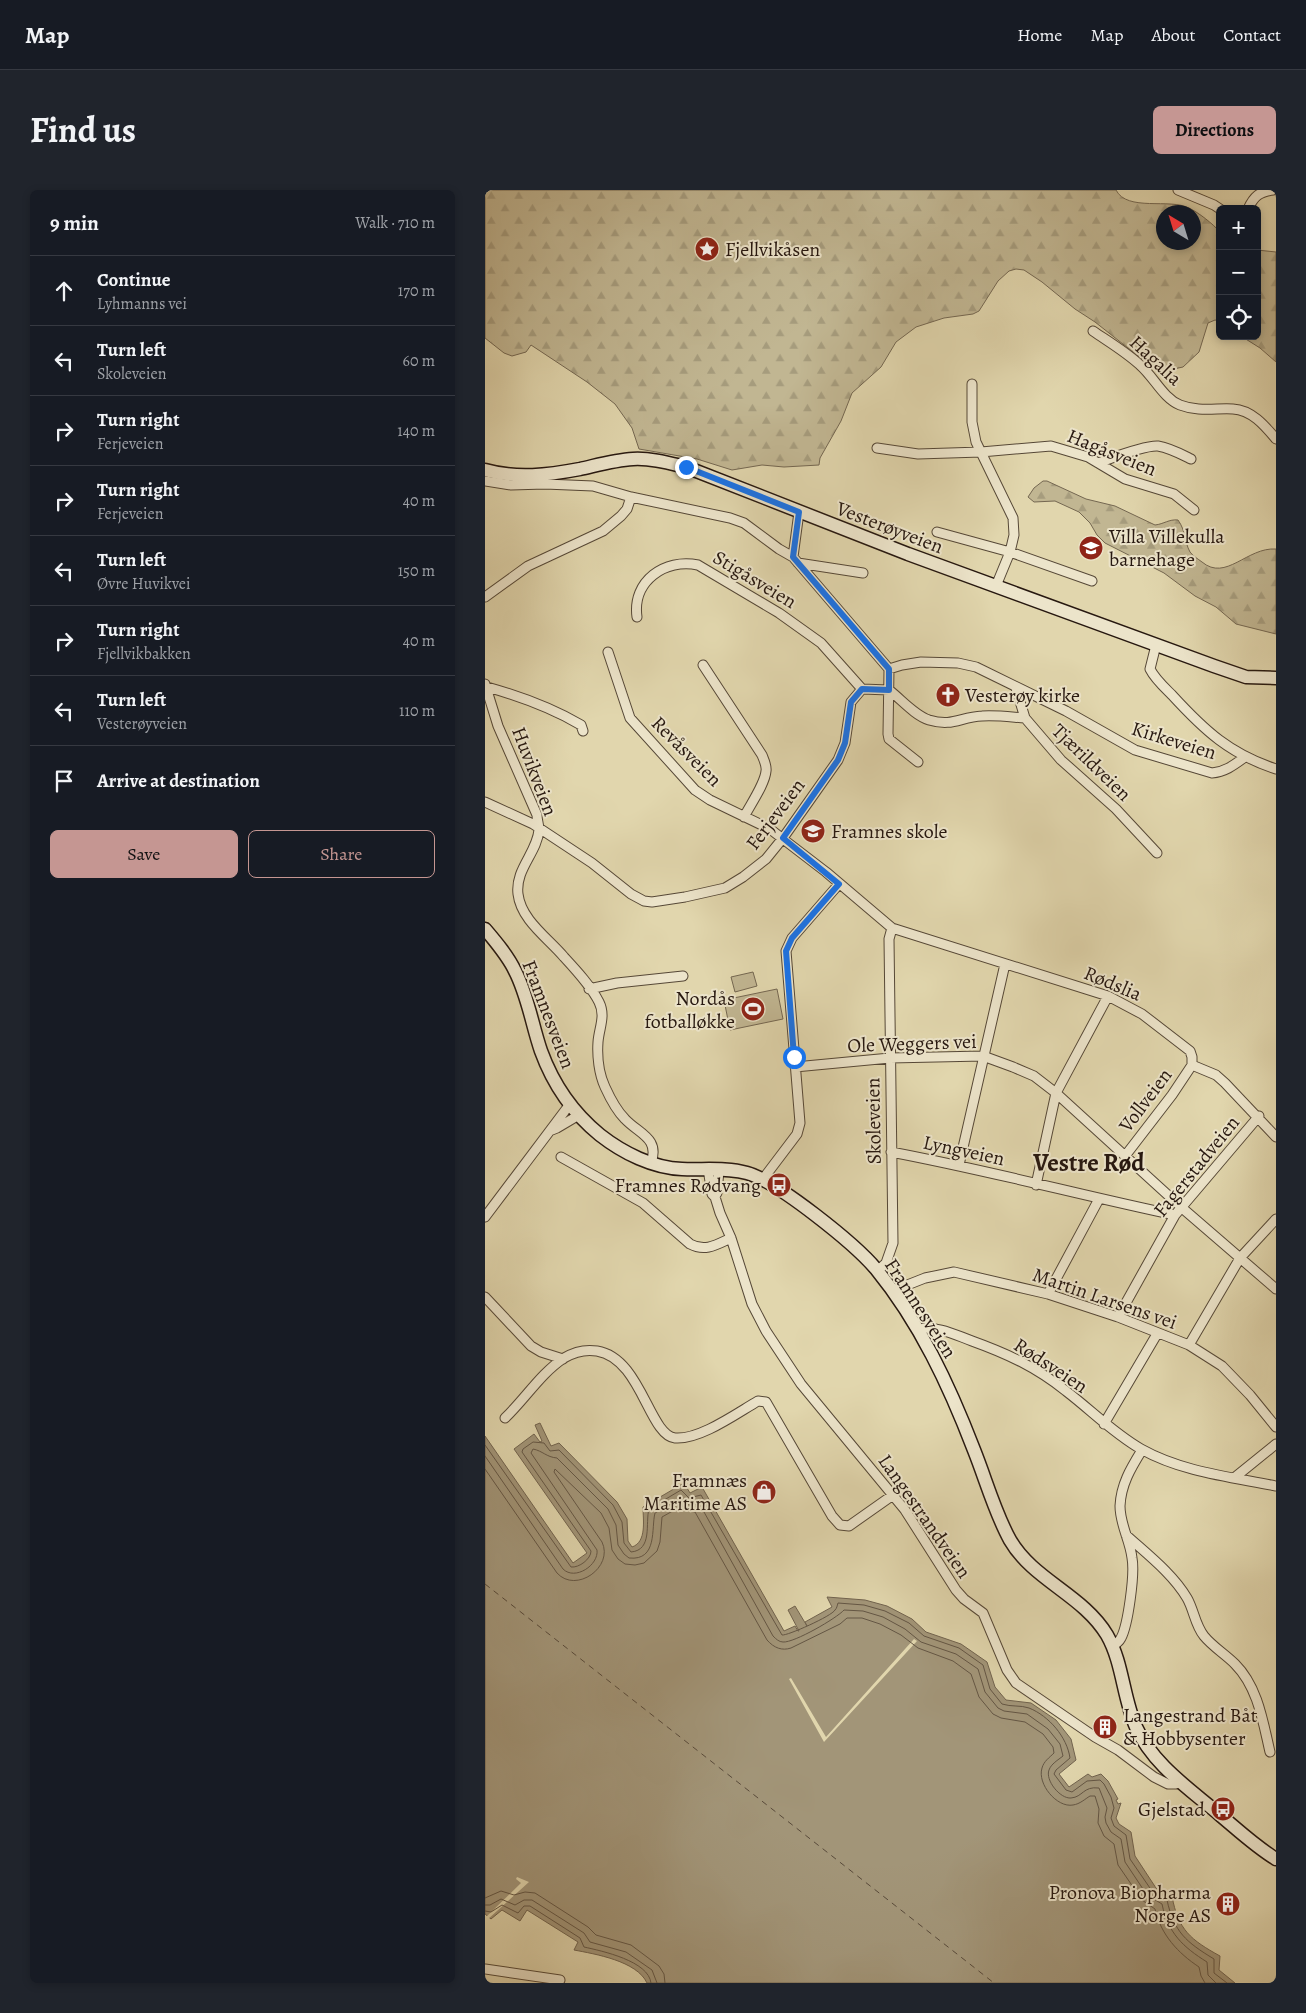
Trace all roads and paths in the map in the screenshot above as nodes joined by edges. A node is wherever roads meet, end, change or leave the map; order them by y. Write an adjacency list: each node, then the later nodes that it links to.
1 (1178, 190): 4 (street)
2 (1273, 190): 3 (street)
3 (1250, 205)
4 (1216, 207)
5 (1093, 331): 7 (street, Hagalia)
6 (972, 384): 9 (street)
7 (1276, 439)
8 (877, 448): 9 (street, Hagåsveien)
9 (981, 452): 11 (street, Hagåsveien); 18 (street)
10 (1191, 459): 11 (street)
11 (1098, 464): 15 (street, Hagåsveien)
12 (485, 470): 16 (main road, Vesterøyveien)
13 (485, 481): 14 (street)
14 (631, 497): 19 (street); 23 (street)
15 (1195, 510)
16 (799, 512): 19 (street); 22 (main road, Vesterøyveien)
17 (937, 532): 18 (street)
18 (1010, 552): 21 (street); 22 (street)
19 (796, 560): 20 (street); 28 (street)
20 (863, 573)
21 (1092, 581)
22 (996, 586): 25 (main road, Vesterøyveien)
23 (485, 597)
24 (637, 617): 32 (street, Stigåsveien)
25 (1156, 645): 29 (main road, Vesterøyveien); 36 (street)
26 (608, 652): 40 (street, Revåsveien)
27 (703, 665): 40 (street)
28 (889, 669): 31 (street, Kirkeveien); 33 (street)
29 (1276, 678)
30 (486, 685): 35 (street, Huvikveien); 41 (street, Huvikveien)
31 (1015, 688): 34 (street, Tjærildveien); 36 (street, Kirkeveien)
32 (862, 689): 33 (street); 42 (street, Ferjeveien)
33 (889, 690): 34 (street); 37 (street)
34 (1025, 718): 43 (street, Tjærildveien)
35 (583, 731)
36 (1245, 757): 38 (street)
37 (918, 762)
38 (1276, 769)
39 (485, 802): 41 (street, Ferjeveien)
40 (744, 817): 42 (street, Revåsveien)
41 (539, 828): 42 (street, Ferjeveien); 49 (street, Huvikveien)
42 (783, 838): 44 (street)
43 (1157, 853)
44 (839, 884): 45 (street); 54 (street)
45 (892, 928): 47 (street, Rødslia); 52 (street, Skoleveien)
46 (485, 929): 56 (main road, Framnesveien)
47 (1005, 964): 50 (street, Rødslia); 51 (street)
48 (683, 976): 49 (street)
49 (589, 989): 64 (street, Huvikveien)
50 (1108, 996): 53 (street, Rødslia); 55 (street)
51 (983, 1056): 52 (street, Ole Weggers vei); 55 (street, Ole Weggers vei); 65 (street)
52 (890, 1058): 54 (street, Ole Weggers vei); 61 (street, Skoleveien)
53 (1192, 1065): 58 (street); 62 (street, Vollveien)
54 (795, 1067): 67 (street)
55 (1056, 1092): 62 (street, Ole Weggers vei); 68 (street)
56 (570, 1104): 57 (main road, Framnesveien); 59 (street)
57 (579, 1115): 59 (street); 64 (main road, Framnesveien)
58 (1259, 1116): 60 (street); 70 (street, Fagerstadveien)
59 (552, 1130): 71 (street)
60 (1276, 1137)
61 (891, 1152): 65 (street, Lyngveien); 75 (street, Skoleveien)
62 (1125, 1156): 70 (street, Ole Weggers vei)
63 (561, 1157): 73 (street)
64 (651, 1163): 66 (main road, Framnesveien)
65 (959, 1165): 68 (street, Lyngveien)
66 (714, 1169): 67 (main road, Framnesveien); 73 (street, Langestrandveien)
67 (763, 1179): 75 (main road, Framnesveien)
68 (1036, 1185): 69 (street, Lyngveien)
69 (1099, 1199): 70 (street, Lyngveien); 78 (street)
70 (1178, 1211): 74 (street, Ole Weggers vei); 80 (street, Fagerstadveien)
71 (485, 1217)
72 (1276, 1219): 74 (street)
73 (731, 1238): 92 (street, Langestrandveien)
74 (1240, 1258): 76 (street, Ole Weggers vei); 83 (street)
75 (877, 1271): 77 (main road, Framnesveien)
76 (1276, 1289)
77 (892, 1291): 78 (street, Martin Larsens vei); 81 (main road, Framnesveien)
78 (1048, 1294): 80 (street, Martin Larsens vei)
79 (485, 1297): 84 (street)
80 (1118, 1317): 82 (street, Martin Larsens vei)
81 (918, 1329): 86 (street, Rødsveien); 94 (main road, Framnesveien)
82 (1157, 1334): 83 (street, Martin Larsens vei); 86 (street)
83 (1189, 1346): 87 (street, Martin Larsens vei)
84 (563, 1359): 85 (street); 92 (street)
85 (505, 1418)
86 (1104, 1424): 89 (street, Rødsveien)
87 (1276, 1427)
88 (1276, 1444): 90 (street)
89 (1142, 1450): 90 (street, Rødsveien); 93 (street)
90 (1233, 1478): 91 (street, Rødsveien)
91 (1276, 1486)
92 (893, 1495): 96 (street, Langestrandveien)
93 (1126, 1535): 94 (street); 95 (street)
94 (1112, 1646): 96 (main road, Framnesveien)
95 (1270, 1752)
96 (1180, 1782): 97 (main road, Framnesveien)
97 (1276, 1860)
98 (485, 1969): 99 (street)
99 (560, 1980)

